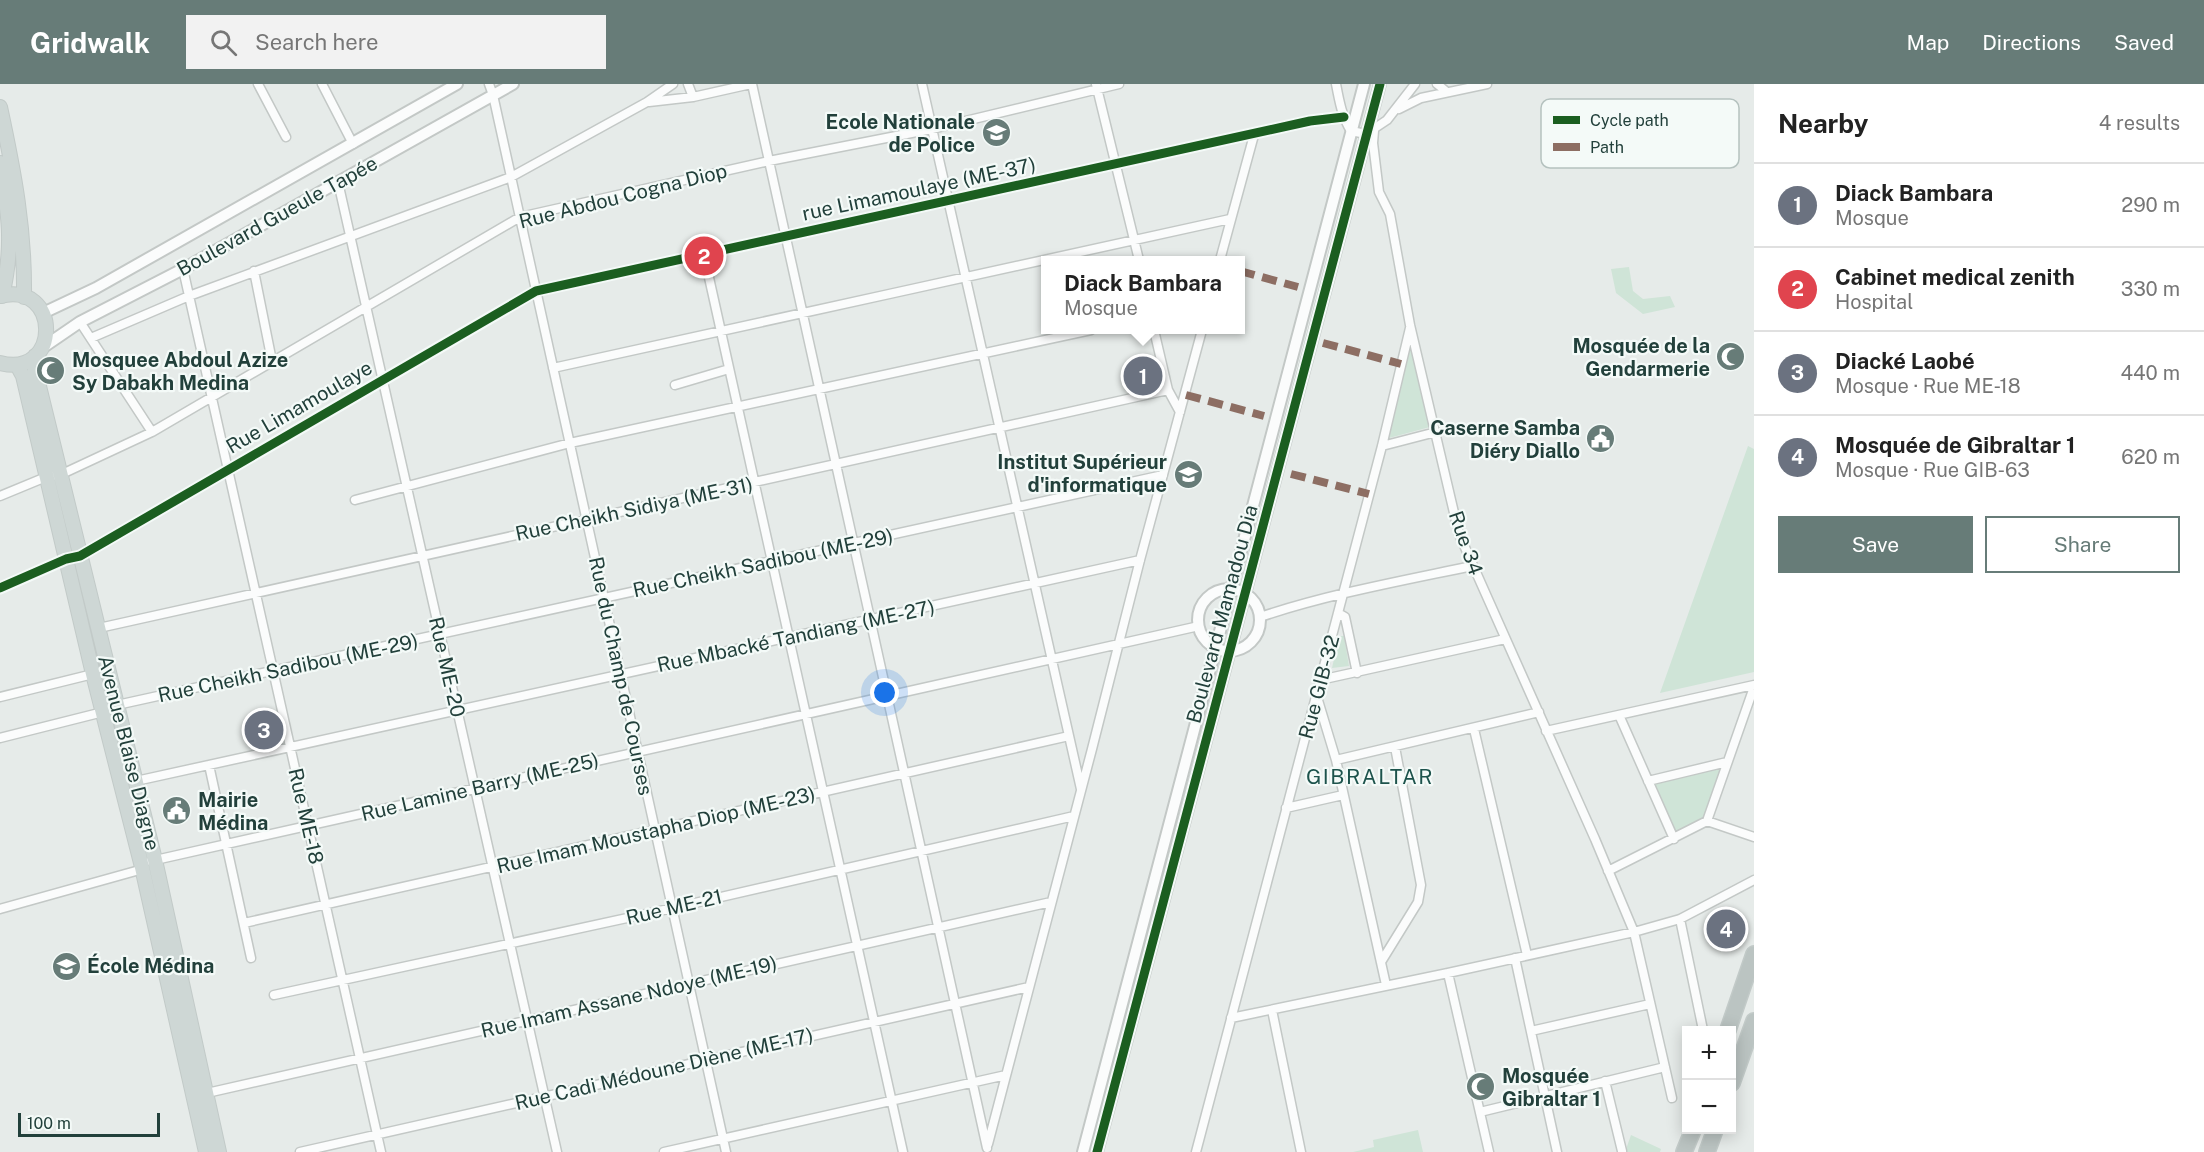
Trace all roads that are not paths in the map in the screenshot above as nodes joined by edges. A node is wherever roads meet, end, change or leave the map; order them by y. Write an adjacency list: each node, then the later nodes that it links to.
1 (258, 84): 29 (street)
2 (322, 84): 30 (street)
3 (457, 84): 30 (street, Boulevard Gueule Tapée)
4 (489, 84): 19 (street, Rue du Champ de Courses)
5 (513, 84): 19 (street, Boulevard Gueule Tapée)
6 (673, 84): 21 (street)
7 (688, 84): 20 (street)
8 (752, 84): 20 (street); 31 (street)
9 (922, 84): 25 (street)
10 (1119, 84): 17 (street, Rue Abdou Cogna Diop)
11 (1336, 84): 24 (street)
12 (1364, 84): 26 (street, Boulevard Mamadou Dia)
13 (1380, 84): 27 (street, Boulevard Mamadou Dia)
14 (1415, 84): 23 (street)
15 (1437, 84): 18 (street)
16 (1487, 84): 18 (street)
17 (1097, 86): 25 (street, Rue Abdou Cogna Diop); 33 (street)
18 (1447, 92): 23 (street)
19 (493, 95): 34 (street, Rue du Champ de Courses); 35 (street, Boulevard Gueule Tapée)
20 (693, 98): 21 (street)
21 (647, 102): 34 (street)
22 (0, 107): 53 (main road)
23 (1393, 112): 27 (street)
24 (1344, 117): 26 (street); 28 (street, rue Limamoulaye (ME-37))
25 (932, 129): 31 (street, Rue Abdou Cogna Diop); 36 (street)
26 (1351, 131): 27 (street); 103 (street, Boulevard Mamadou Dia)
27 (1370, 133): 58 (street, Rue 34); 105 (street, Boulevard Mamadou Dia)
28 (1254, 135): 33 (street, rue Limamoulaye (ME-37)); 38 (street)
29 (286, 137)
30 (353, 144): 55 (street, Boulevard Gueule Tapée)
31 (769, 161): 37 (street, Rue Abdou Cogna Diop); 40 (street)
32 (0, 163): 51 (main road)
33 (1116, 164): 36 (street, rue Limamoulaye (ME-37)); 41 (street)
34 (512, 177): 37 (street, Rue du Champ de Courses); 39 (street)
35 (338, 182): 39 (street, Rue ME-20); 47 (street, Boulevard Gueule Tapée)
36 (949, 202): 40 (street, rue Limamoulaye (ME-37)); 49 (street)
37 (520, 217): 50 (street, Rue du Champ de Courses); 54 (street, Rue Abdou Cogna Diop)
38 (1230, 219): 41 (street); 45 (street)
39 (350, 235): 48 (street); 54 (street, Rue ME-20)
40 (785, 237): 42 (street, rue Limamoulaye (ME-37)); 56 (street)
41 (1134, 240): 43 (street); 44 (street)
42 (704, 255): 50 (street, rue Limamoulaye (ME-37)); 59 (street)
43 (1059, 256)
44 (1138, 256)
45 (1222, 256)
46 (1041, 260): 49 (street)
47 (183, 269): 52 (street, Rue ME-18); 57 (street, Boulevard Gueule Tapée)
48 (254, 271): 52 (street); 66 (street)
49 (965, 276): 56 (street); 65 (street)
50 (537, 291): 68 (street, Rue du Champ de Courses); 70 (street, Rue Limamoulaye)
51 (1, 296): 53 (main road)
52 (189, 296): 63 (street); 74 (street, Rue ME-18)
53 (24, 297): 55 (main road)
54 (366, 306): 66 (street, Rue Abdou Cogna Diop); 70 (street, Rue ME-20)
55 (43, 313): 64 (main road, Avenue Blaise Diagne)
56 (802, 314): 59 (street); 72 (street)
57 (80, 321): 63 (street); 64 (street, Boulevard Gueule Tapée)
58 (1410, 325): 80 (street, Rue 34); 82 (street, Rue GIB-32)
59 (721, 332): 68 (street); 69 (street)
60 (1073, 334): 65 (street)
61 (1155, 334): 73 (street)
62 (1201, 334): 77 (street)
63 (91, 338): 79 (street)
64 (39, 352): 67 (main road); 76 (main road, Avenue Blaise Diagne)
65 (983, 354): 72 (street); 78 (street)
66 (272, 361): 74 (street, Rue Abdou Cogna Diop)
67 (6, 365): 76 (main road, Avenue Blaise Diagne)
68 (553, 368): 81 (street, Rue du Champ de Courses)
69 (729, 369): 71 (street); 75 (street)
70 (382, 379): 84 (street, Rue Limamoulaye); 89 (street, Rue ME-20)
71 (675, 385)
72 (819, 389): 75 (street); 83 (street)
73 (1168, 390): 77 (street); 78 (street, Rue Cheikh Sidiya (ME-31))
74 (212, 397): 79 (street, Rue Abdou Cogna Diop); 84 (street, Rue ME-18)
75 (738, 407): 81 (street); 88 (street)
76 (38, 408): 85 (main road, Avenue Blaise Diagne); 87 (main road, Avenue Blaise Diagne)
77 (1180, 412): 86 (street)
78 (1000, 429): 83 (street, Rue Cheikh Sidiya (ME-31)); 92 (street)
79 (152, 432): 85 (street, Rue Abdou Cogna Diop)
80 (1436, 432): 82 (street); 100 (street, Rue 34)
81 (570, 443): 89 (street); 93 (street, Rue du Champ de Courses)
82 (1382, 446): 106 (street, Rue GIB-32)
83 (836, 465): 88 (street, Rue Cheikh Sidiya (ME-31)); 94 (street)
84 (228, 469): 95 (street, Rue Limamoulaye); 104 (street, Rue ME-18)
85 (62, 474): 87 (street, Rue Abdou Cogna Diop); 95 (main road, Avenue Blaise Diagne)
86 (1163, 475): 92 (street, Rue Cheikh Sadibou (ME-29)); 98 (street)
87 (46, 477): 90 (street, Rue Abdou Cogna Diop); 97 (main road, Avenue Blaise Diagne)
88 (754, 483): 93 (street, Rue Cheikh Sidiya (ME-31)); 99 (street)
89 (406, 485): 91 (street); 96 (street, Rue ME-20)
90 (0, 496)
91 (355, 500)
92 (1017, 507): 94 (street, Rue Cheikh Sadibou (ME-29)); 101 (street)
93 (587, 520): 96 (street, Rue Cheikh Sidiya (ME-31)); 107 (street, Rue du Champ de Courses)
94 (853, 543): 99 (street, Rue Cheikh Sadibou (ME-29)); 110 (street)
95 (80, 556): 97 (street, Rue Limamoulaye); 112 (main road, Avenue Blaise Diagne)
96 (422, 556): 104 (street, Rue Cheikh Sidiya (ME-31)); 113 (street, Rue ME-20)
97 (66, 559): 102 (street, Rue Limamoulaye); 122 (main road, Avenue Blaise Diagne)
98 (1140, 560): 101 (street, Rue Mbacké Tandiang (ME-27)); 116 (street)
99 (772, 561): 107 (street, Rue Cheikh Sadibou (ME-29)); 114 (street)
100 (1472, 566): 106 (street); 115 (street, Rue 34)
101 (1034, 584): 110 (street, Rue Mbacké Tandiang (ME-27)); 119 (street)
102 (0, 588)
103 (1232, 590): 105 (street); 111 (street); 117 (street, Boulevard Mamadou Dia)
104 (256, 593): 112 (street, Rue Cheikh Sidiya (ME-31)); 120 (street, Rue ME-18)
105 (1245, 594): 109 (street); 118 (street, Boulevard Mamadou Dia)
106 (1342, 594): 108 (street, Rue GIB-32); 109 (street)
107 (604, 598): 113 (street, Rue Cheikh Sadibou (ME-29)); 123 (street, Rue du Champ de Courses)
108 (1338, 613): 121 (street); 124 (street, Rue GIB-32)
109 (1260, 617): 118 (street)
110 (870, 620): 114 (street, Rue Mbacké Tandiang (ME-27)); 127 (street)
111 (1199, 626): 116 (street, Rue Lamine Barry (ME-25)); 117 (street)
112 (99, 628): 129 (main road, Avenue Blaise Diagne)
113 (440, 634): 120 (street, Rue Cheikh Sadibou (ME-29)); 130 (street, Rue ME-20)
114 (789, 637): 123 (street, Rue Mbacké Tandiang (ME-27)); 133 (street)
115 (1506, 639): 121 (street); 132 (street, Rue 34)
116 (1118, 646): 119 (street, Rue Lamine Barry (ME-25)); 149 (street)
117 (1217, 648): 118 (street); 224 (street, Boulevard Mamadou Dia)
118 (1230, 651): 225 (street, Boulevard Mamadou Dia)
119 (1052, 660): 127 (street, Rue Lamine Barry (ME-25)); 137 (street)
120 (273, 671): 129 (street, Rue Cheikh Sadibou (ME-29)); 139 (street, Rue ME-18)
121 (1357, 673): 124 (street)
122 (93, 674): 126 (street); 131 (main road, Avenue Blaise Diagne)
123 (621, 674): 130 (street, Rue Mbacké Tandiang (ME-27)); 141 (street, Rue du Champ de Courses)
124 (1320, 680): 128 (street, Rue GIB-32)
125 (1754, 686): 134 (street); 143 (street)
126 (0, 697)
127 (887, 697): 133 (street, Rue Lamine Barry (ME-25)); 145 (street)
128 (1317, 697): 142 (street); 152 (street, Rue GIB-32)
129 (117, 705): 146 (main road, Avenue Blaise Diagne)
130 (457, 710): 139 (street, Rue Mbacké Tandiang (ME-27)); 148 (street, Rue ME-20)
131 (103, 712): 138 (street); 161 (main road, Avenue Blaise Diagne)
132 (1539, 712): 135 (street); 136 (street, Rue 34)
133 (806, 715): 141 (street, Rue Lamine Barry (ME-25)); 150 (street)
134 (1619, 715): 136 (street); 147 (street)
135 (1474, 729): 140 (street); 177 (street)
136 (1546, 731): 164 (street, Rue 34)
137 (1069, 736): 145 (street, Rue Imam Moustapha Diop (ME-23)); 149 (street)
138 (0, 738)
139 (290, 747): 144 (street, Rue Mbacké Tandiang (ME-27)); 155 (street, Rue ME-18)
140 (1395, 747): 142 (street); 180 (street)
141 (638, 752): 148 (street, Rue Lamine Barry (ME-25)); 156 (street, Rue du Champ de Courses)
142 (1336, 760): 151 (street)
143 (1727, 762): 147 (street); 154 (street)
144 (209, 765): 146 (street, Rue Mbacké Tandiang (ME-27)); 159 (street)
145 (904, 773): 150 (street, Rue Imam Moustapha Diop (ME-23)); 160 (street)
146 (135, 781): 161 (main road, Avenue Blaise Diagne)
147 (1648, 781): 158 (street)
148 (475, 789): 155 (street, Rue Lamine Barry (ME-25)); 162 (street, Rue ME-20)
149 (1081, 790): 153 (street)
150 (823, 792): 156 (street, Rue Imam Moustapha Diop (ME-23)); 163 (street)
151 (1343, 795): 152 (street); 180 (street)
152 (1286, 808): 190 (street, Rue GIB-32)
153 (1074, 816): 160 (street, Rue ME-21); 166 (street)
154 (1707, 821): 157 (street); 158 (street)
155 (308, 826): 159 (street, Rue Lamine Barry (ME-25)); 167 (street, Rue ME-18)
156 (655, 830): 162 (street, Rue Imam Moustapha Diop (ME-23)); 168 (street, Rue du Champ de Courses)
157 (1754, 837)
158 (1674, 839): 164 (street)
159 (225, 844): 161 (street, Rue Lamine Barry (ME-25)); 171 (street)
160 (921, 850): 163 (street, Rue ME-21); 172 (street)
161 (147, 864): 169 (street, Rue Lamine Barry (ME-25)); 204 (main road, Avenue Blaise Diagne); 216 (main road, Avenue Blaise Diagne)
162 (492, 867): 167 (street, Rue Imam Moustapha Diop (ME-23)); 174 (street, Rue ME-20)
163 (840, 868): 168 (street, Rue ME-21); 175 (street)
164 (1608, 871): 173 (street, Rue 34)
165 (1754, 880): 170 (street)
166 (1051, 902): 172 (street, Rue Imam Assane Ndoye (ME-19)); 185 (street)
167 (326, 905): 171 (street, Rue Imam Moustapha Diop (ME-23)); 182 (street, Rue ME-18)
168 (673, 908): 174 (street, Rue ME-21); 183 (street, Rue du Champ de Courses)
169 (0, 909)
170 (1680, 919): 173 (street); 194 (street)
171 (244, 923): 178 (street)
172 (938, 927): 175 (street, Rue Imam Assane Ndoye (ME-19)); 187 (street)
173 (1634, 932): 177 (street); 188 (street, Rue 34)
174 (510, 944): 182 (street, Rue ME-21); 191 (street, Rue ME-20)
175 (857, 945): 183 (street, Rue Imam Assane Ndoye (ME-19)); 193 (street)
176 (1754, 954): 195 (highway)
177 (1527, 956): 179 (street)
178 (251, 958)
179 (1515, 958): 181 (street); 196 (street)
180 (1381, 962): 184 (street)
181 (1448, 973): 184 (street); 209 (street)
182 (343, 980): 186 (street, Rue ME-21); 197 (street, Rue ME-18)
183 (689, 984): 191 (street, Rue Imam Assane Ndoye (ME-19)); 198 (street, Rue du Champ de Courses)
184 (1386, 984): 189 (street)
185 (1029, 987): 187 (street, Rue Cadi Médoune Diène (ME-17)); 200 (street)
186 (274, 995)
187 (955, 1004): 193 (street, Rue Cadi Médoune Diène (ME-17)); 203 (street)
188 (1650, 1004): 196 (street); 199 (street, Rue 34)
189 (1272, 1010): 190 (street); 227 (street)
190 (1232, 1018): 226 (street, Rue GIB-32)
191 (527, 1020): 197 (street, Rue Imam Assane Ndoye (ME-19)); 205 (street, Rue ME-20)
192 (1754, 1021): 201 (highway)
193 (874, 1022): 198 (street, Rue Cadi Médoune Diène (ME-17)); 208 (street)
194 (1702, 1026)
195 (1729, 1026)
196 (1531, 1031): 206 (street)
197 (360, 1059): 204 (street, Rue Imam Assane Ndoye (ME-19)); 210 (street, Rue ME-18)
198 (706, 1060): 205 (street, Rue Cadi Médoune Diène (ME-17)); 213 (street, Rue du Champ de Courses)
199 (1665, 1067): 202 (street); 207 (street, Rue 34)
200 (1006, 1075): 203 (street); 214 (street)
201 (1732, 1080)
202 (1605, 1081): 206 (street); 215 (street)
203 (972, 1082): 208 (street); 214 (street)
204 (207, 1093): 217 (main road, Avenue Blaise Diagne)
205 (544, 1096): 210 (street, Rue Cadi Médoune Diène (ME-17)); 220 (street, Rue ME-20)
206 (1545, 1096): 209 (street); 229 (street)
207 (1672, 1098)
208 (892, 1101): 213 (street); 223 (street)
209 (1480, 1112): 228 (street)
210 (377, 1134): 218 (street, Rue Cadi Médoune Diène (ME-17)); 219 (street, Rue ME-18)
211 (1691, 1134): 230 (highway)
212 (1714, 1134): 231 (highway)
213 (724, 1139): 221 (street); 222 (street, Rue du Champ de Courses)
214 (986, 1150)
215 (1622, 1151)
216 (206, 1152)
217 (219, 1152)
218 (300, 1152)
219 (381, 1152)
220 (557, 1152)
221 (664, 1152)
222 (726, 1152)
223 (903, 1152)
224 (1083, 1152)
225 (1097, 1152)
226 (1196, 1152)
227 (1301, 1152)
228 (1489, 1152)
229 (1557, 1152)
230 (1684, 1152)
231 (1707, 1152)

